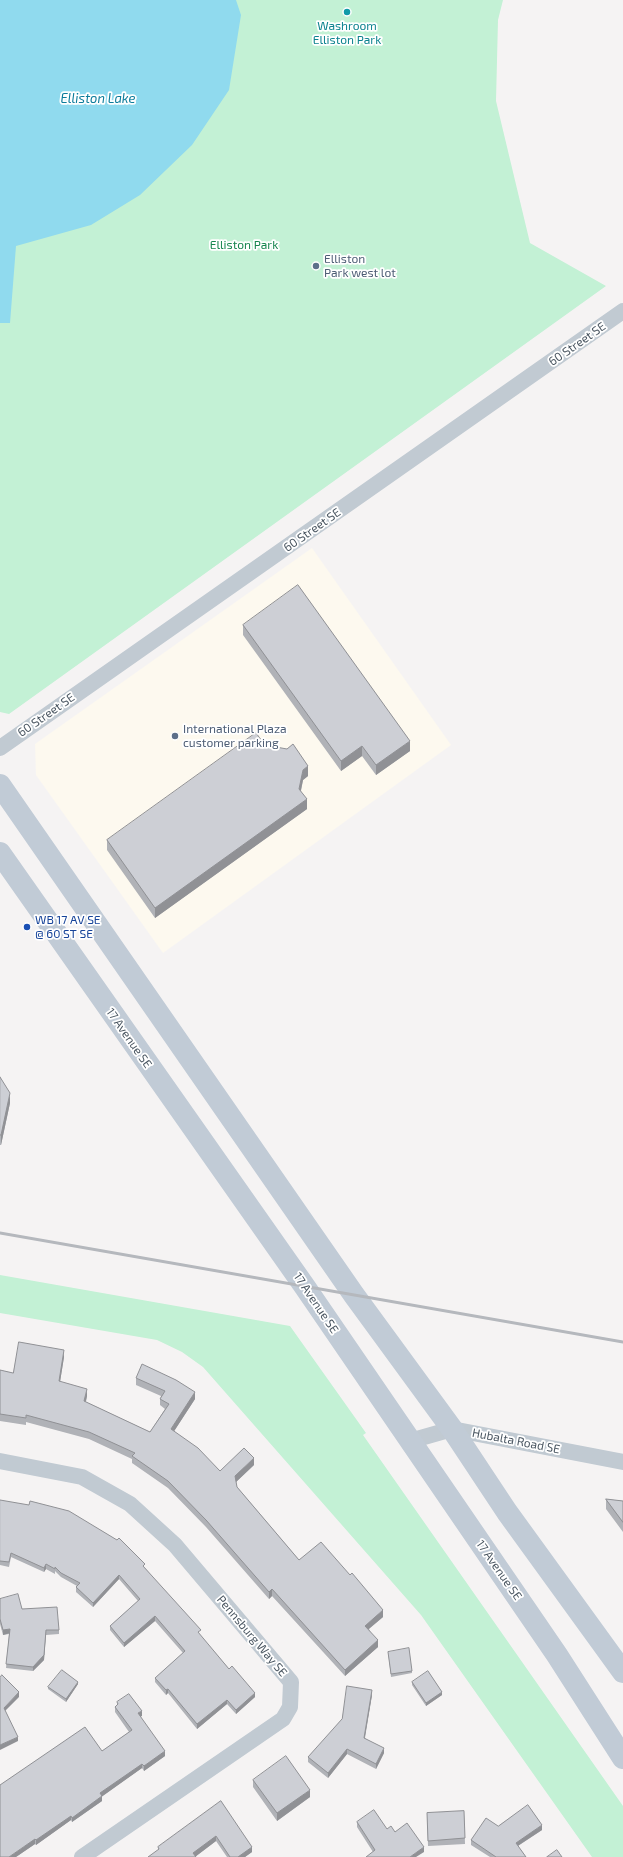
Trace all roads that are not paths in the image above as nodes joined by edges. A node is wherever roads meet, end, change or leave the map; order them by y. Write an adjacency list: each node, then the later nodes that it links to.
1 (623, 311): 2 (street, 60 Street SE)
2 (0, 748)
3 (0, 785): 5 (main road)
4 (0, 853): 6 (main road, 17 Avenue SE)
5 (452, 1429): 6 (street, Hubalta Road SE); 8 (street, Hubalta Road SE); 9 (main road)
6 (410, 1441): 10 (main road, 17 Avenue SE)
7 (0, 1461): 11 (street, Pennsburg Way SE)
8 (623, 1462)
9 (623, 1672)
10 (623, 1758)
11 (82, 1857)

